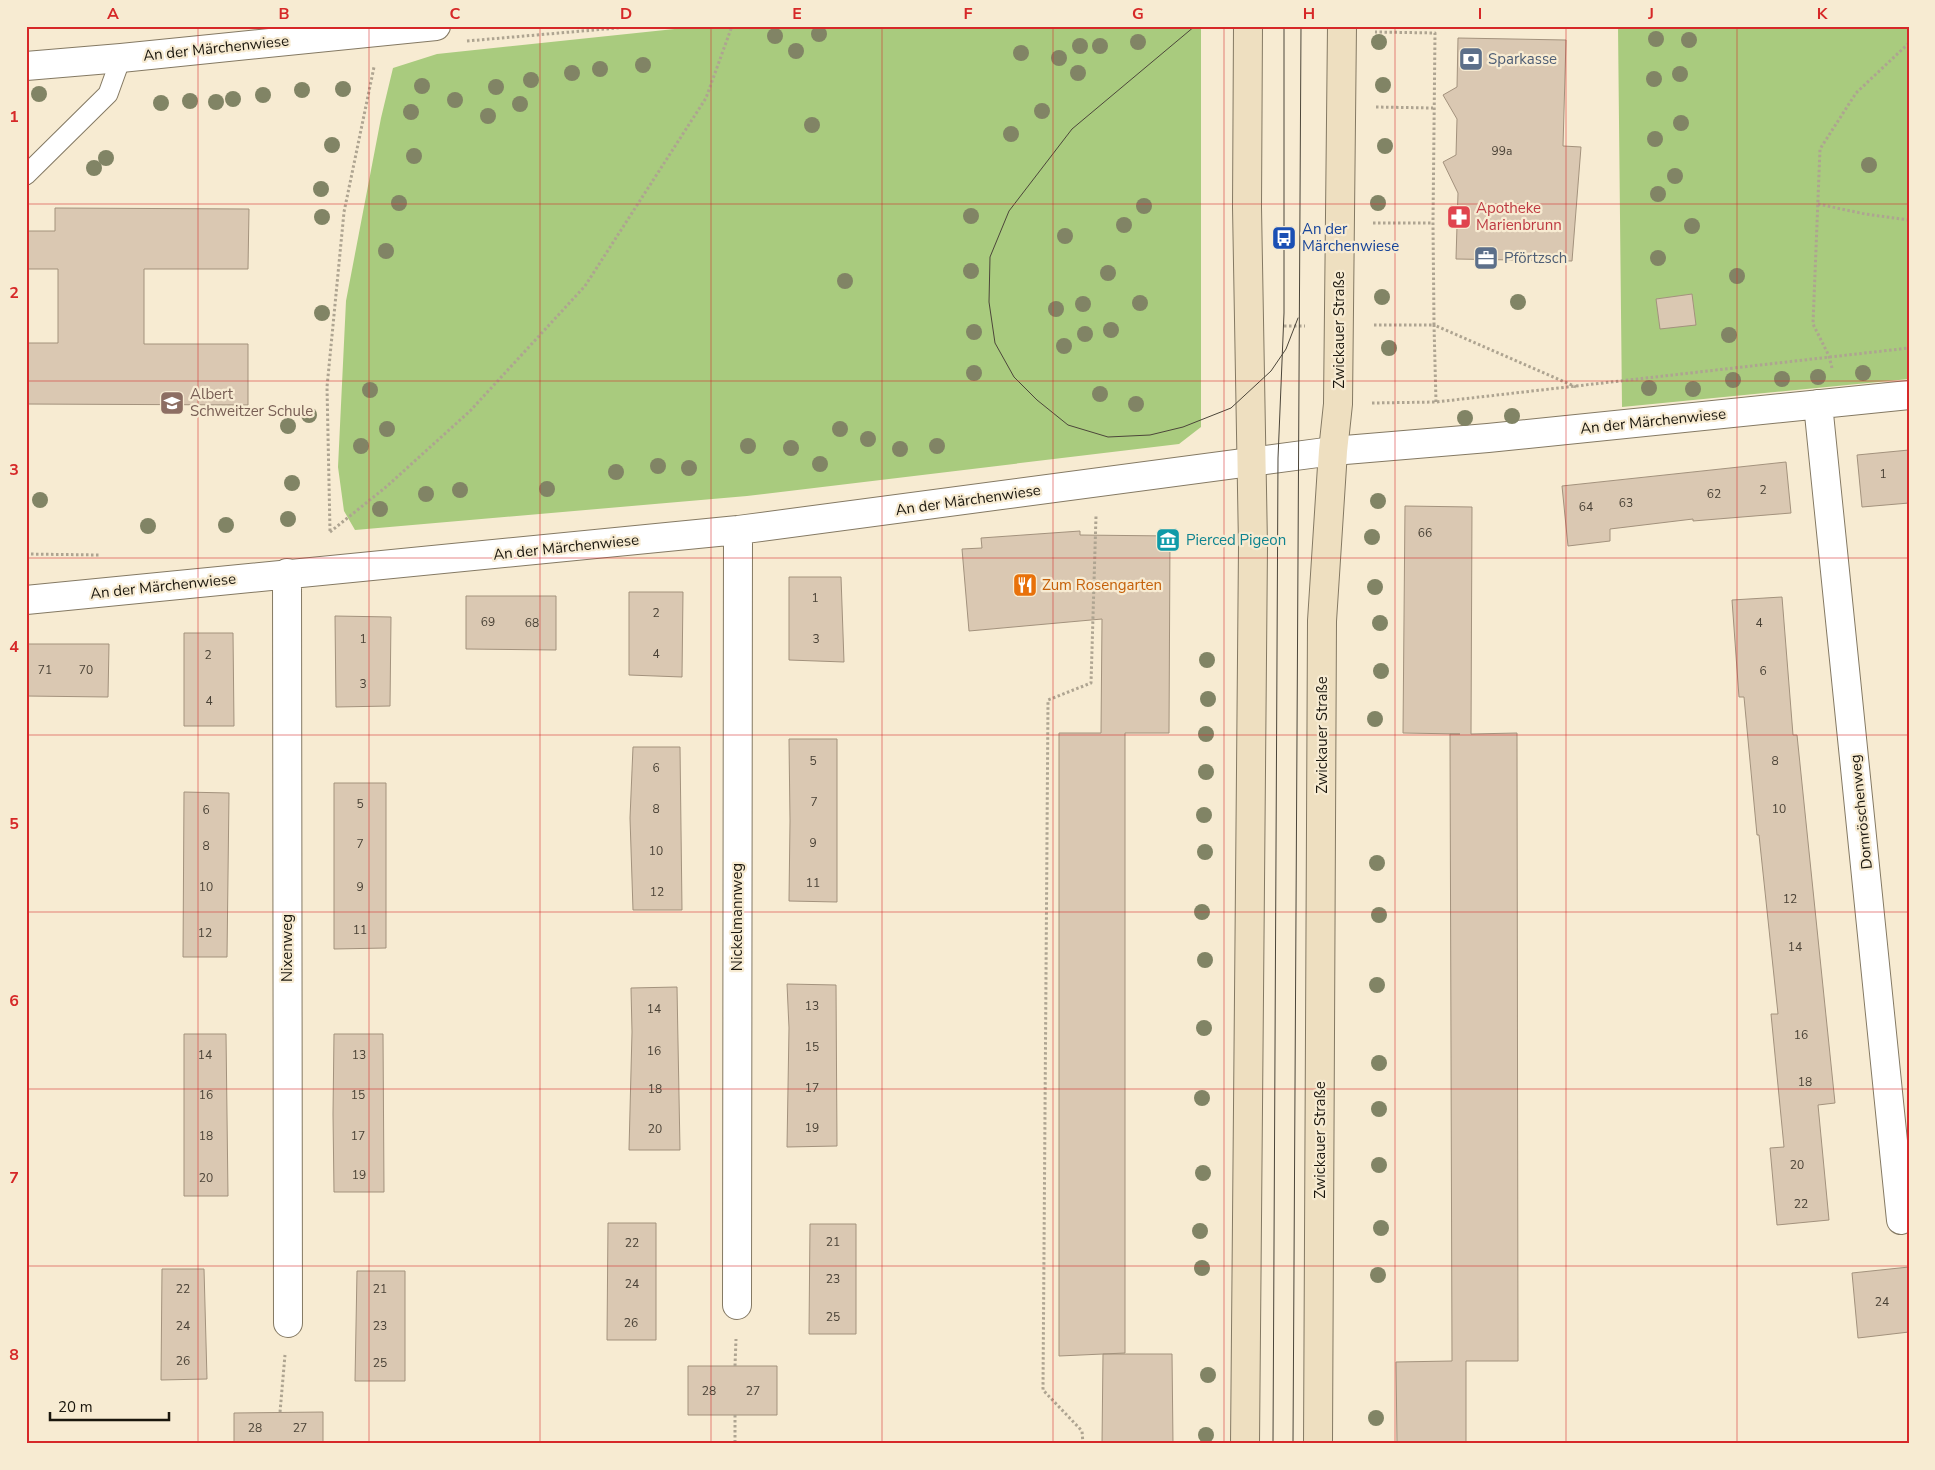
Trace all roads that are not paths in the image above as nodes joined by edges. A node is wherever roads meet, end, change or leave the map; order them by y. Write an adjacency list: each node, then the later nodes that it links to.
1 (436, 26): 4 (street, An der Märchenwiese)
2 (1248, 26): 11 (main road)
3 (1342, 29): 10 (main road, Zwickauer Straße)
4 (294, 33): 5 (street, An der Märchenwiese)
5 (121, 58): 6 (street, An der Märchenwiese); 7 (lane)
6 (26, 66)
7 (26, 175)
8 (1909, 395): 9 (street, An der Märchenwiese)
9 (1829, 403): 10 (street, An der Märchenwiese); 15 (street, Dornröschenweg)
10 (1333, 451): 11 (street, An der Märchenwiese); 19 (main road, Zwickauer Straße)
11 (1253, 462): 12 (street, An der Märchenwiese); 18 (main road)
12 (738, 530): 13 (street, An der Märchenwiese); 16 (street, Nickelmannweg)
13 (287, 573): 14 (street, An der Märchenwiese); 17 (street, Nixenweg)
14 (26, 600)
15 (1901, 1220)
16 (737, 1304)
17 (288, 1323)
18 (1245, 1444)
19 (1318, 1444)

